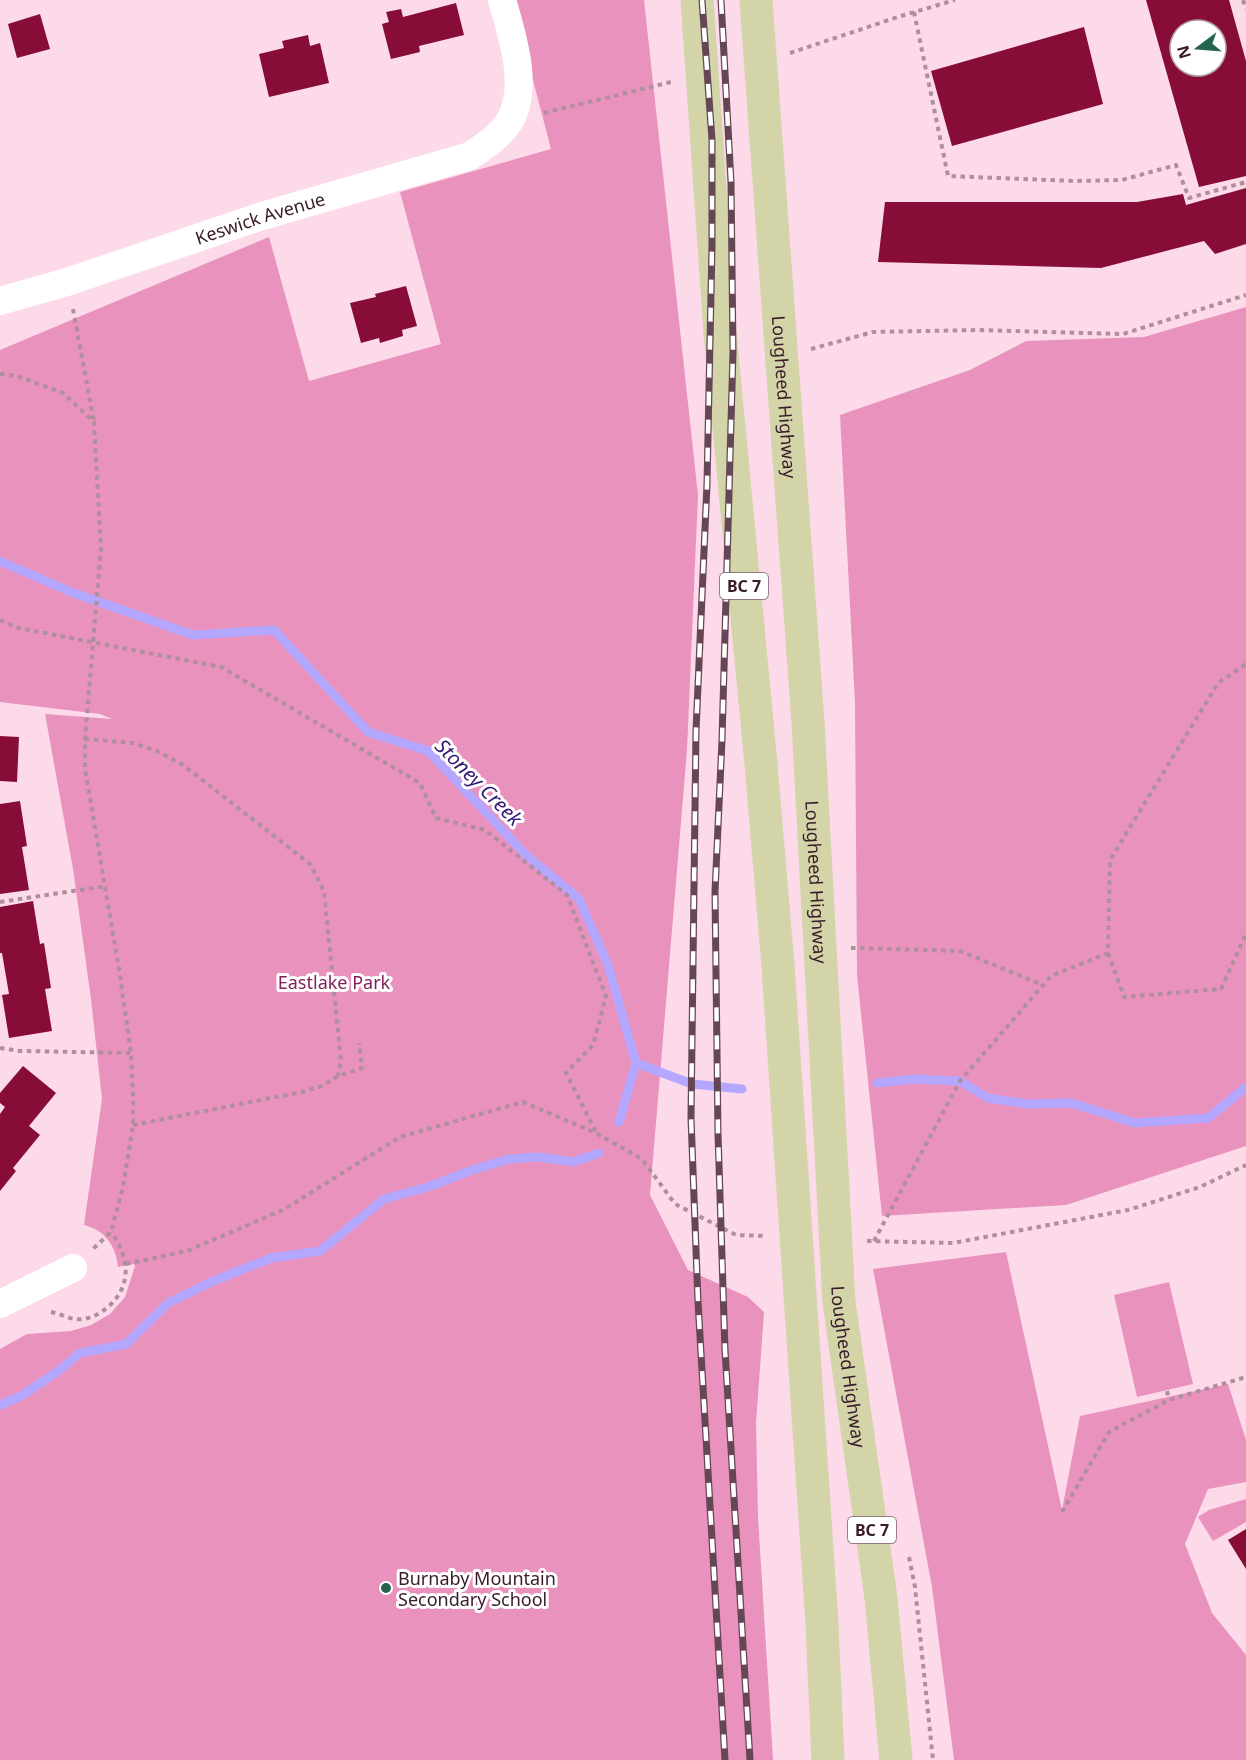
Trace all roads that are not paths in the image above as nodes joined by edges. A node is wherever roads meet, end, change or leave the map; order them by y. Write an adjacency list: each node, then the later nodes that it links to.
1 (502, 0): 4 (street, Keswick Avenue)
2 (697, 0): 7 (main road, BC 7)
3 (756, 0): 8 (main road, Lougheed Highway / BC 7)
4 (0, 301)
5 (73, 1268): 6 (street)
6 (0, 1304)
7 (828, 1760)
8 (896, 1760)

